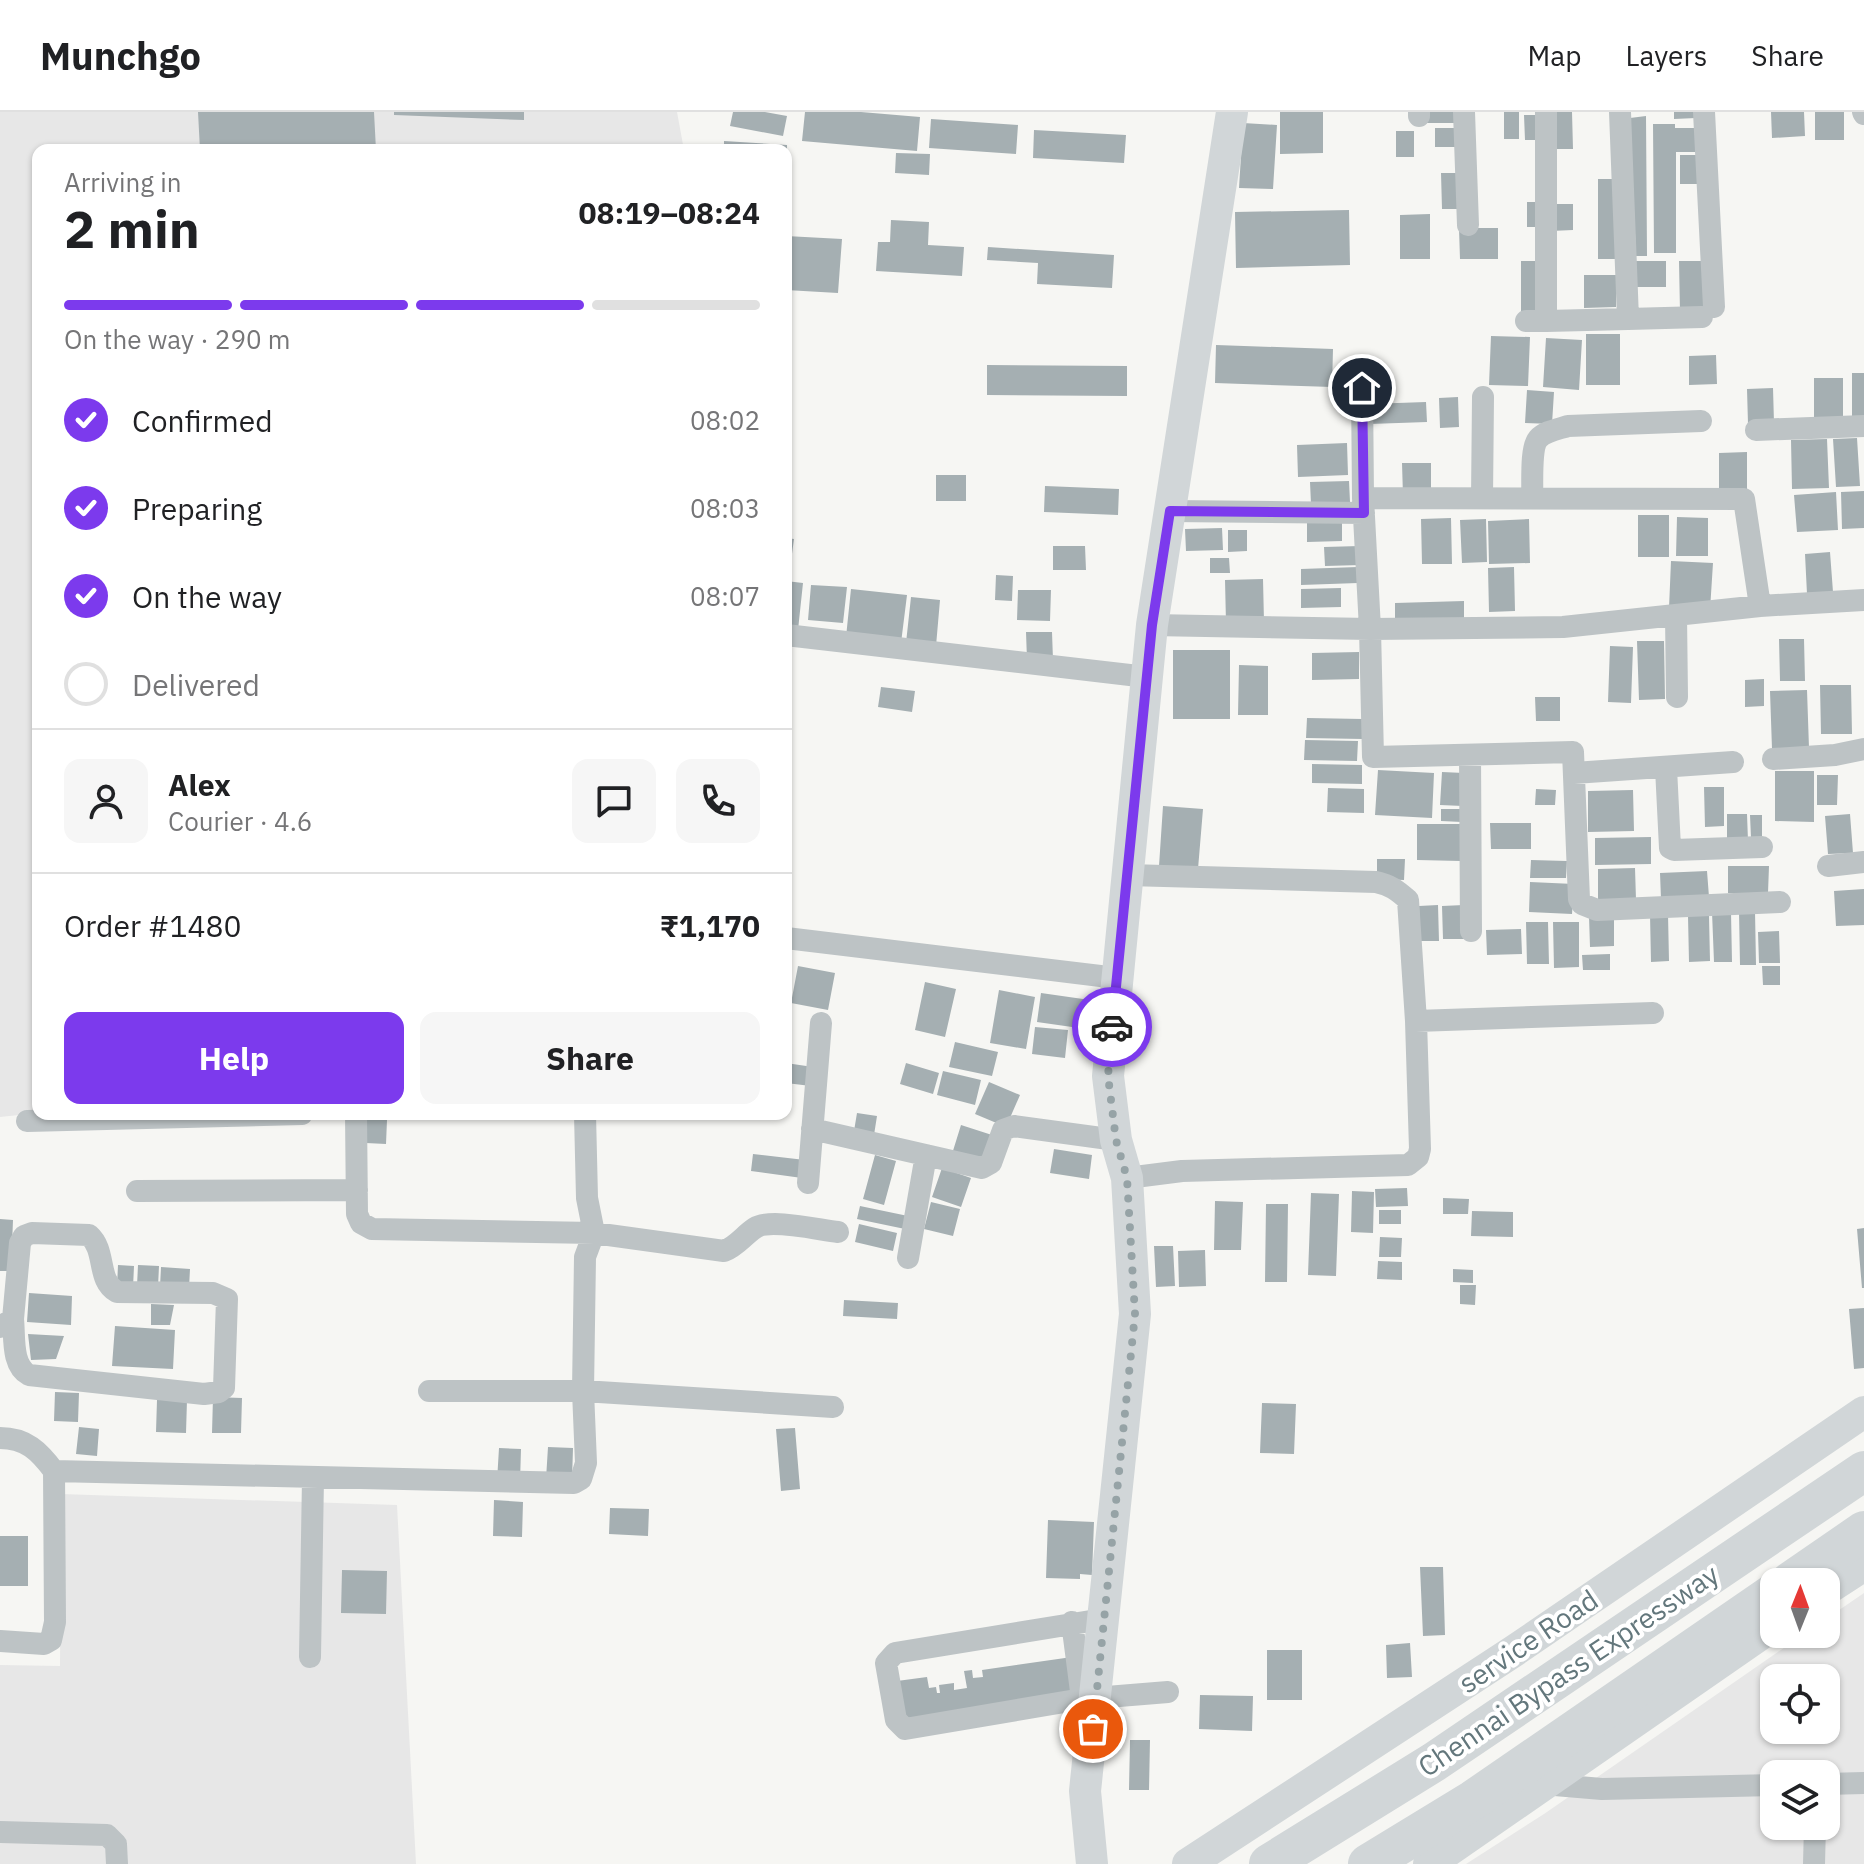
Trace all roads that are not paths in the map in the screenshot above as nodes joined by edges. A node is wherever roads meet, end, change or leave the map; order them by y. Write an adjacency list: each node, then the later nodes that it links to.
1 (1232, 112): 16 (street)
2 (1464, 112): 6 (street)
3 (1546, 112): 7 (street)
4 (1620, 112): 7 (street)
5 (1704, 112): 7 (street)
6 (1468, 225)
7 (1628, 319)
8 (1362, 388): 15 (street)
9 (1483, 397): 13 (street)
10 (1701, 421): 14 (street)
11 (1864, 426): 12 (street)
12 (1756, 430)
13 (1482, 498): 14 (street); 15 (street)
14 (1532, 498): 18 (street)
15 (1363, 505): 16 (street); 21 (street)
16 (1170, 511): 20 (street)
17 (1864, 600): 18 (street)
18 (1760, 606): 19 (street)
19 (1676, 615): 21 (street); 24 (street)
20 (1152, 625): 21 (street); 23 (street)
21 (1370, 629): 26 (street)
22 (792, 636): 23 (street)
23 (1147, 677): 34 (street)
24 (1677, 697)
25 (1864, 749): 27 (street)
26 (1470, 755): 30 (street); 36 (street)
27 (1773, 759)
28 (1733, 762): 29 (street)
29 (1666, 768): 30 (street); 31 (street)
30 (1574, 773): 35 (street)
31 (1762, 847)
32 (1864, 862): 33 (street)
33 (1828, 866)
34 (1128, 875): 38 (street); 40 (street)
35 (1780, 902)
36 (1471, 931)
37 (792, 939): 38 (street)
38 (1117, 978): 47 (street)
39 (1653, 1013): 40 (street)
40 (1416, 1021): 49 (street)
41 (821, 1023): 46 (street)
42 (66, 1120): 45 (street)
43 (356, 1120): 51 (street)
44 (585, 1120): 54 (street)
45 (27, 1121)
46 (812, 1129): 48 (street); 50 (street)
47 (1116, 1140): 48 (street); 49 (street)
48 (926, 1155): 55 (street)
49 (1127, 1178): 70 (street)
50 (808, 1183)
51 (357, 1190): 52 (street); 54 (street)
52 (137, 1191)
53 (838, 1232): 54 (street)
54 (594, 1233): 58 (street)
55 (908, 1258)
56 (6, 1323): 56 (street)
57 (429, 1391): 58 (street)
58 (583, 1391): 59 (street); 64 (street)
59 (833, 1407)
60 (1864, 1412): 84 (street, service Road)
61 (0, 1438): 62 (street)
62 (54, 1471): 64 (street); 72 (street)
63 (1864, 1471): 85 (highway, Chennai Bypass Expressway)
64 (313, 1478): 73 (street)
65 (1864, 1531): 67 (highway)
66 (1864, 1565): 68 (street)
67 (1810, 1568)
68 (1840, 1581)
69 (1760, 1603): 86 (highway, Chennai Bypass Expressway)
70 (1088, 1620): 75 (street); 75 (street)
71 (1760, 1635): 77 (street)
72 (0, 1641)
73 (310, 1657)
74 (1168, 1692): 75 (street)
75 (1089, 1698): 83 (street)
76 (1864, 1783): 78 (street)
77 (1543, 1784): 79 (street); 87 (street)
78 (1840, 1784)
79 (1760, 1785)
80 (0, 1832): 82 (street)
81 (1815, 1840): 88 (street)
82 (117, 1864)
83 (1092, 1864)
84 (1188, 1864)
85 (1269, 1864)
86 (1368, 1864)
87 (1429, 1864)
88 (1814, 1864)

